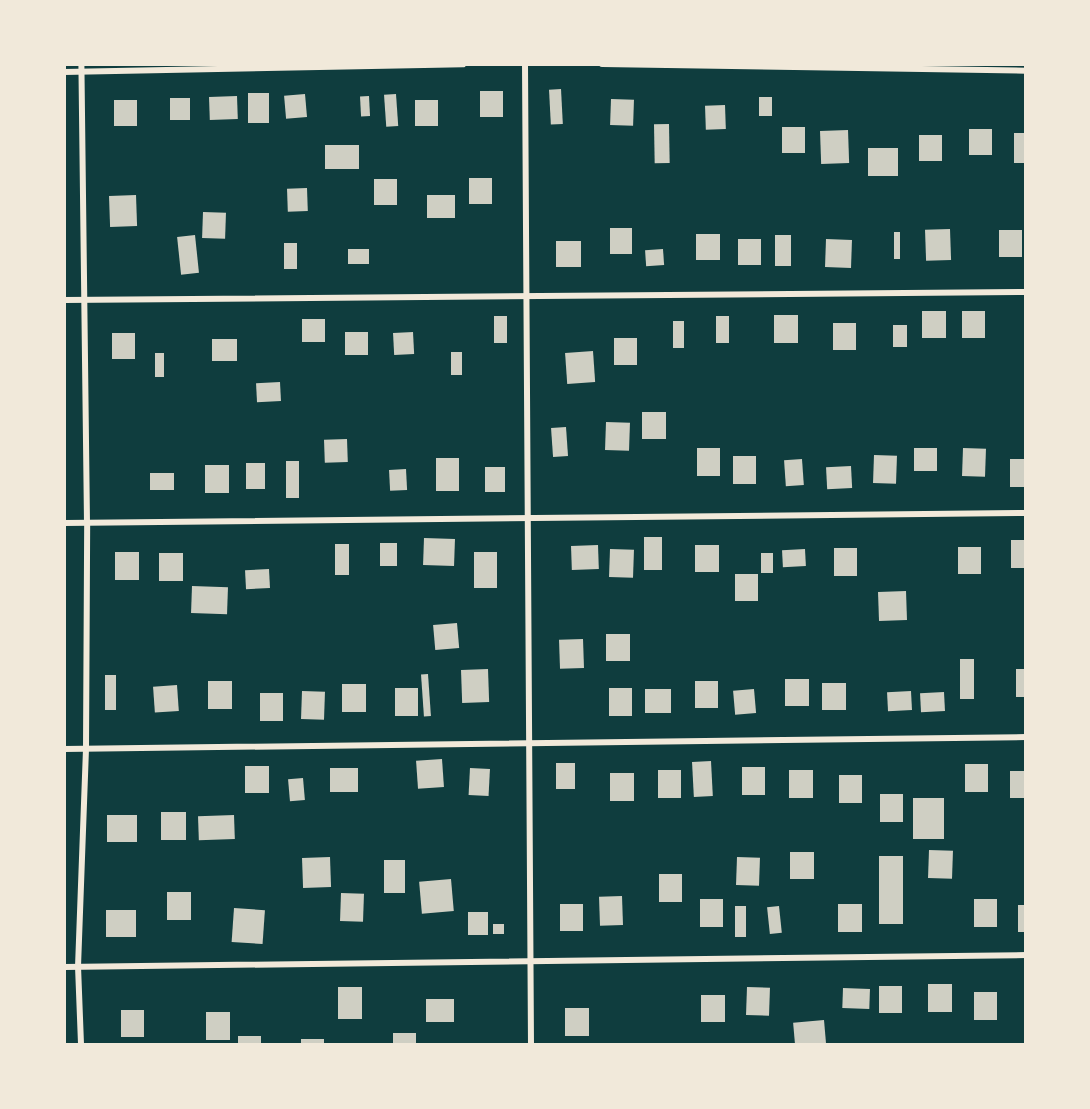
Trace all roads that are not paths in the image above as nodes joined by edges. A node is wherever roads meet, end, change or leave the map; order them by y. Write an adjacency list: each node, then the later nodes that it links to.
1 (81, 64): 7 (street)
2 (463, 64): 7 (street)
3 (525, 64): 9 (street)
4 (602, 64): 5 (street)
5 (1026, 71)
6 (64, 72): 7 (street)
7 (81, 72): 10 (street)
8 (1026, 292): 9 (street)
9 (526, 296): 10 (street); 13 (street)
10 (83, 299): 11 (street); 15 (street)
11 (64, 300)
12 (1026, 513): 13 (street)
13 (526, 519): 15 (street); 17 (street)
14 (64, 523): 15 (street)
15 (87, 523): 18 (street)
16 (1026, 737): 17 (street)
17 (528, 743): 18 (street); 21 (street)
18 (86, 749): 19 (street); 23 (street)
19 (64, 750)
20 (1026, 955): 21 (street)
21 (531, 963): 23 (street); 25 (street)
22 (64, 967): 23 (street)
23 (78, 967): 24 (street)
24 (81, 1044)
25 (531, 1044)

